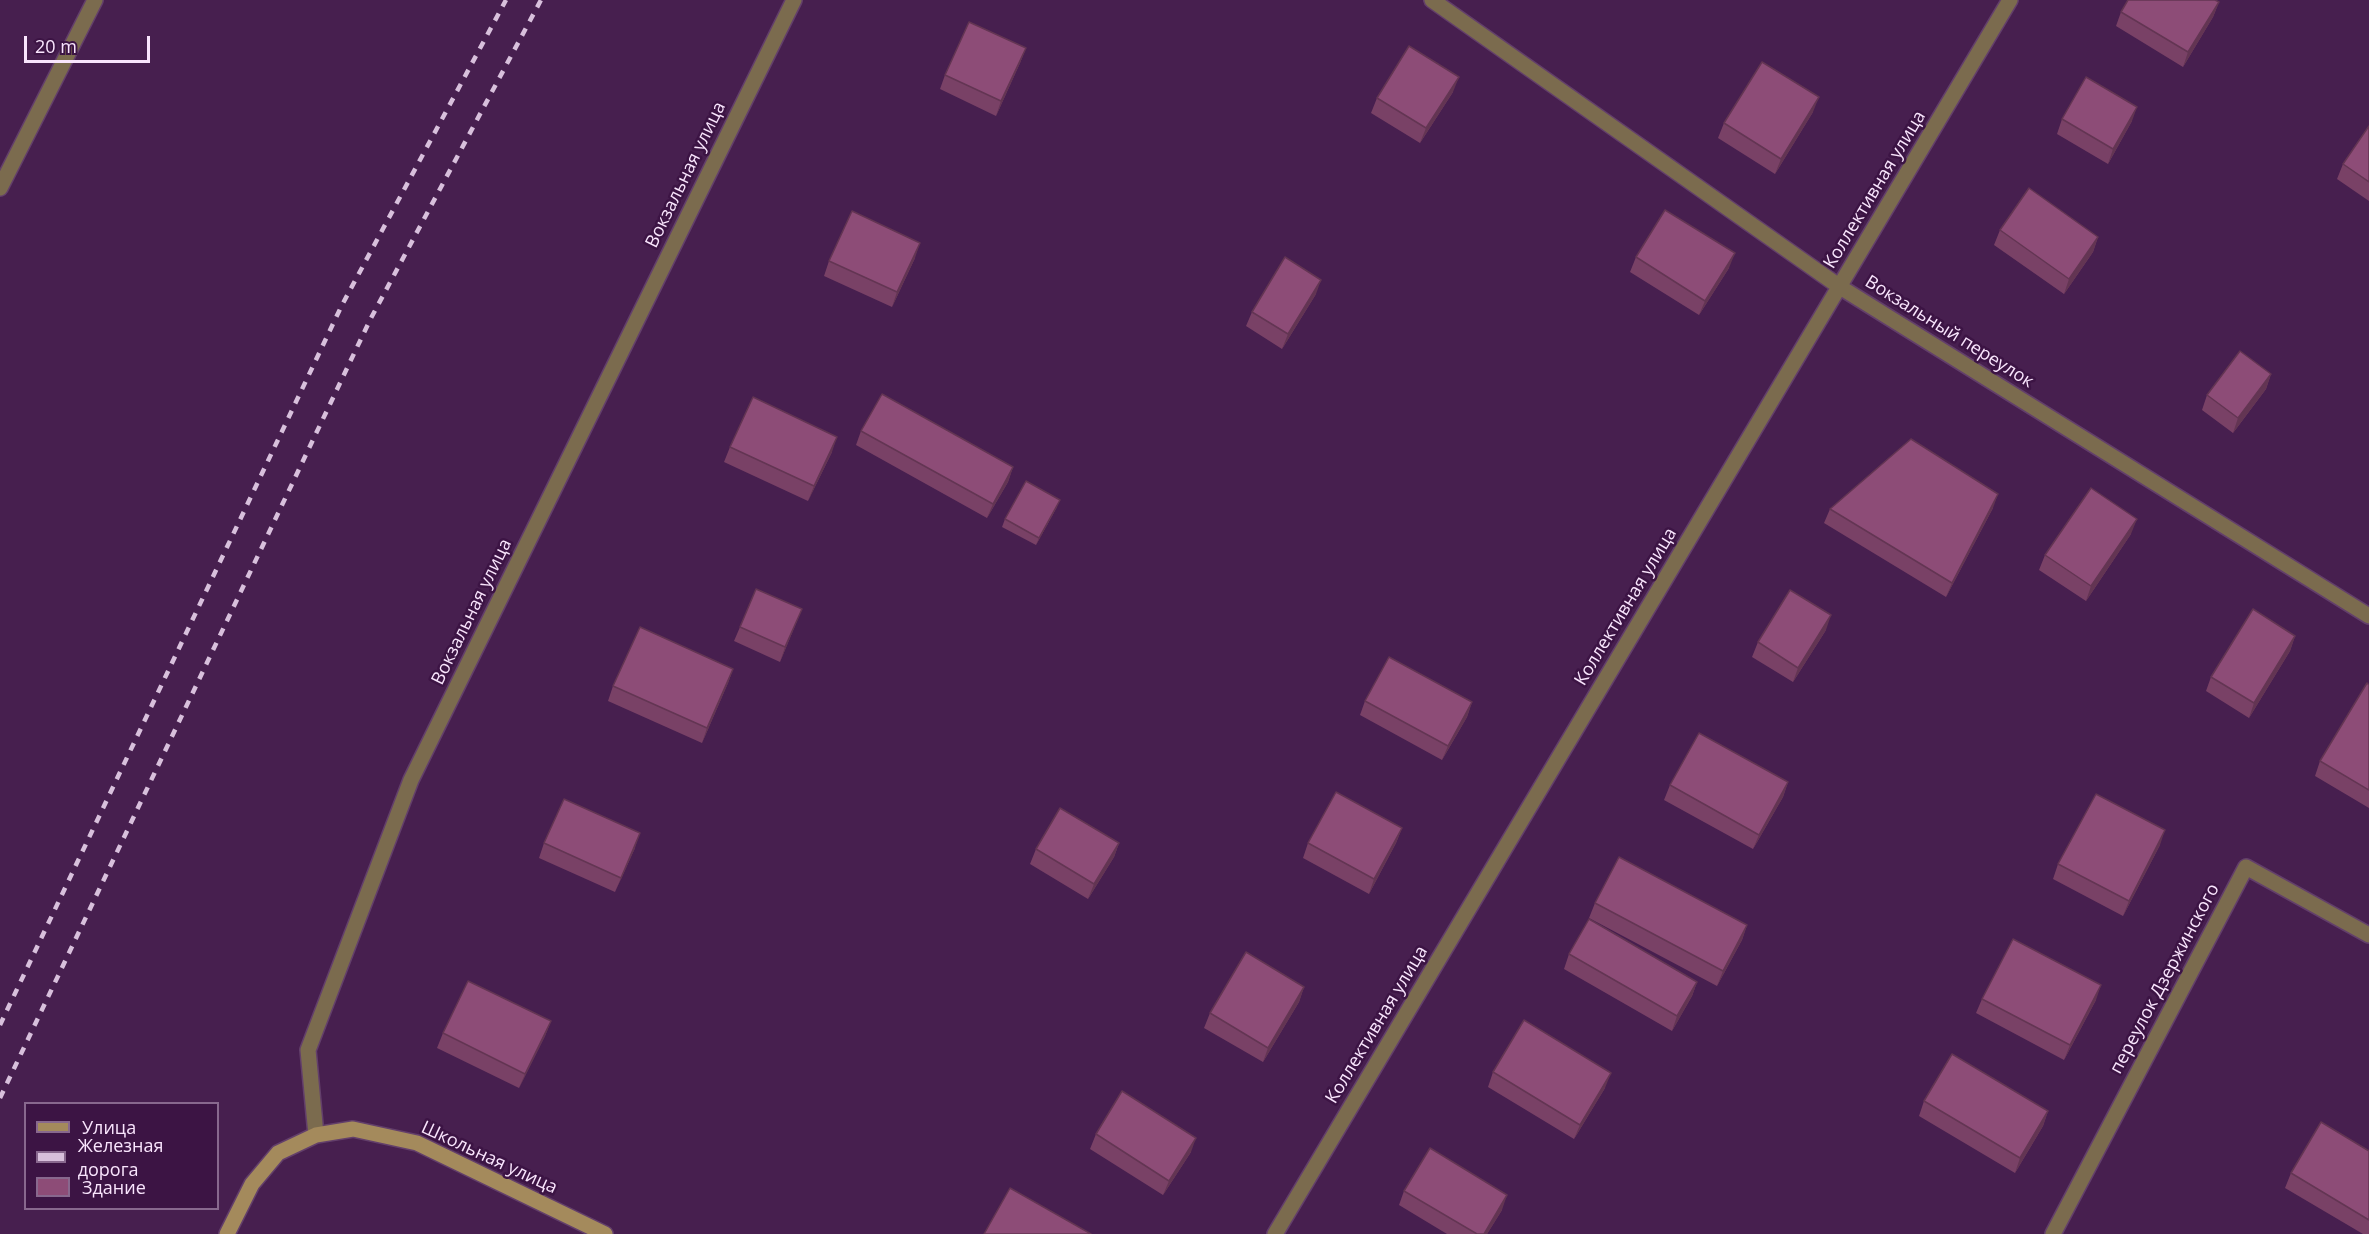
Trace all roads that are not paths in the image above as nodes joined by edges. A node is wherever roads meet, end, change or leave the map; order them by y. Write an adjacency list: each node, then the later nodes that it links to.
1 (95, 0): 5 (street)
2 (794, 0): 9 (street, Вокзальная улица)
3 (1432, 0): 6 (street, Вокзальный переулок)
4 (2010, 0): 6 (street, Коллективная улица)
5 (0, 188)
6 (1840, 287): 7 (street, Вокзальный переулок); 12 (street, Коллективная улица)
7 (2369, 616)
8 (2369, 935): 13 (street, переулок Дзержинского)
9 (316, 1136): 10 (street); 11 (street, Школьная улица)
10 (227, 1234)
11 (605, 1234)
12 (1275, 1234)
13 (2053, 1234)

